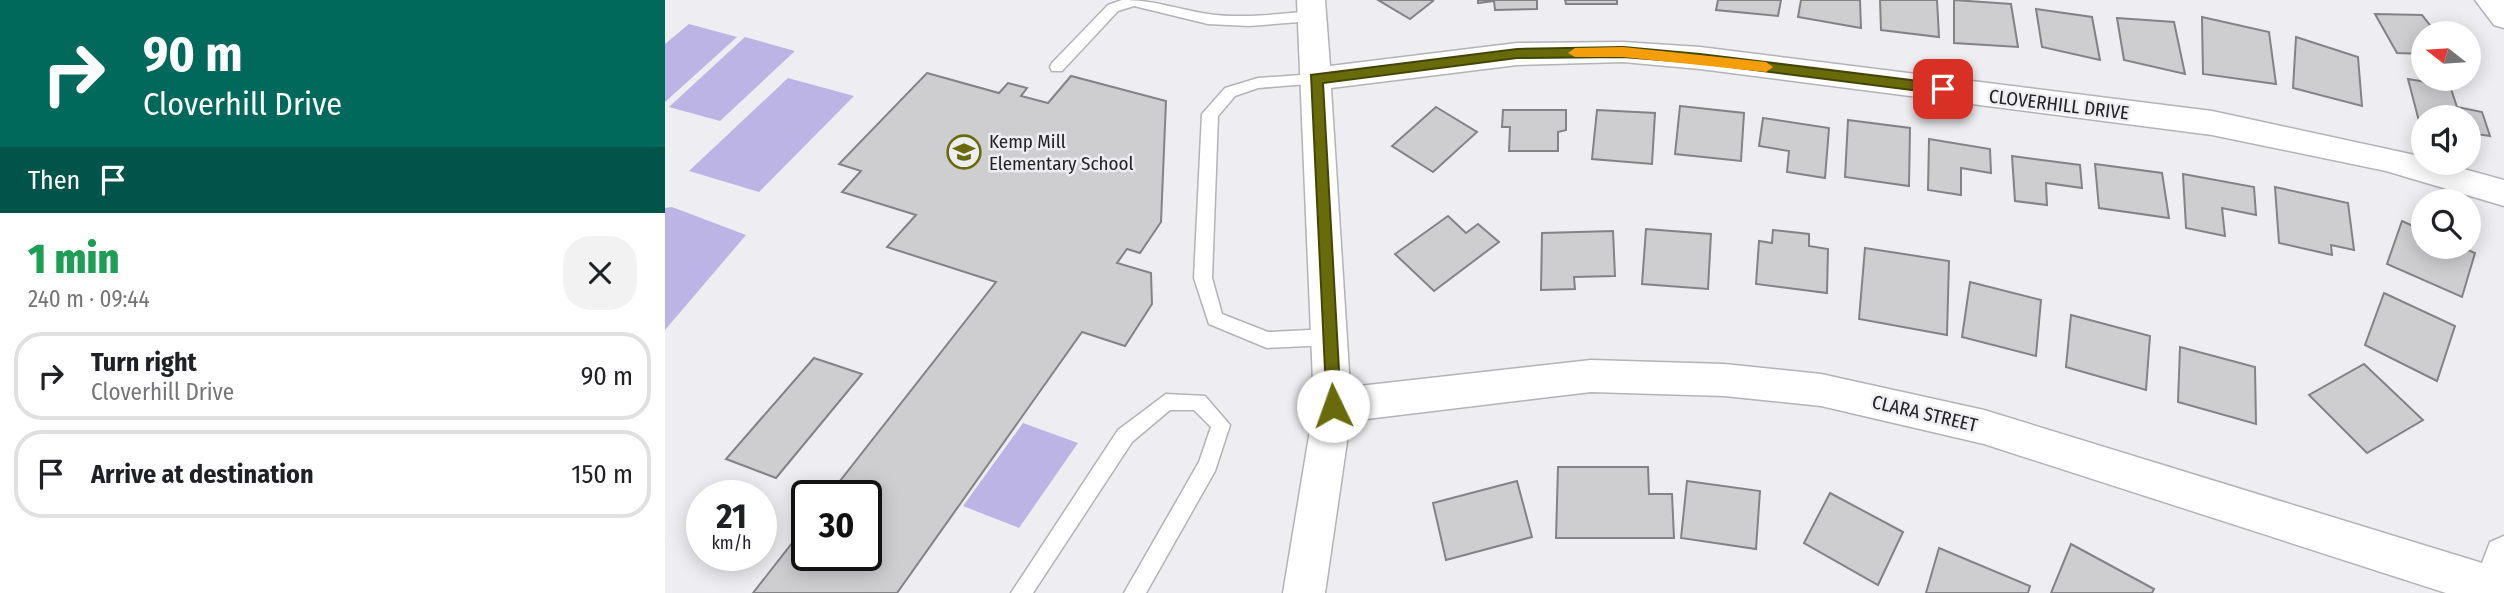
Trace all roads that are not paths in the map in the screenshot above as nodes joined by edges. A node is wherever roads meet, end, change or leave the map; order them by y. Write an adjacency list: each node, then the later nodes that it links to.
1 (2489, 0): 3 (street)
2 (1311, 8): 4 (lane); 5 (street)
3 (2504, 18)
4 (1057, 67)
5 (1315, 79): 6 (street, CLOVERHILL DRIVE); 7 (street); 7 (lane)
6 (2504, 193)
7 (1329, 337): 8 (street)
8 (1333, 406): 9 (street, CLARA STREET); 12 (street)
9 (2498, 579)
10 (1021, 593): 11 (lane)
11 (1134, 593)
12 (1304, 593)

